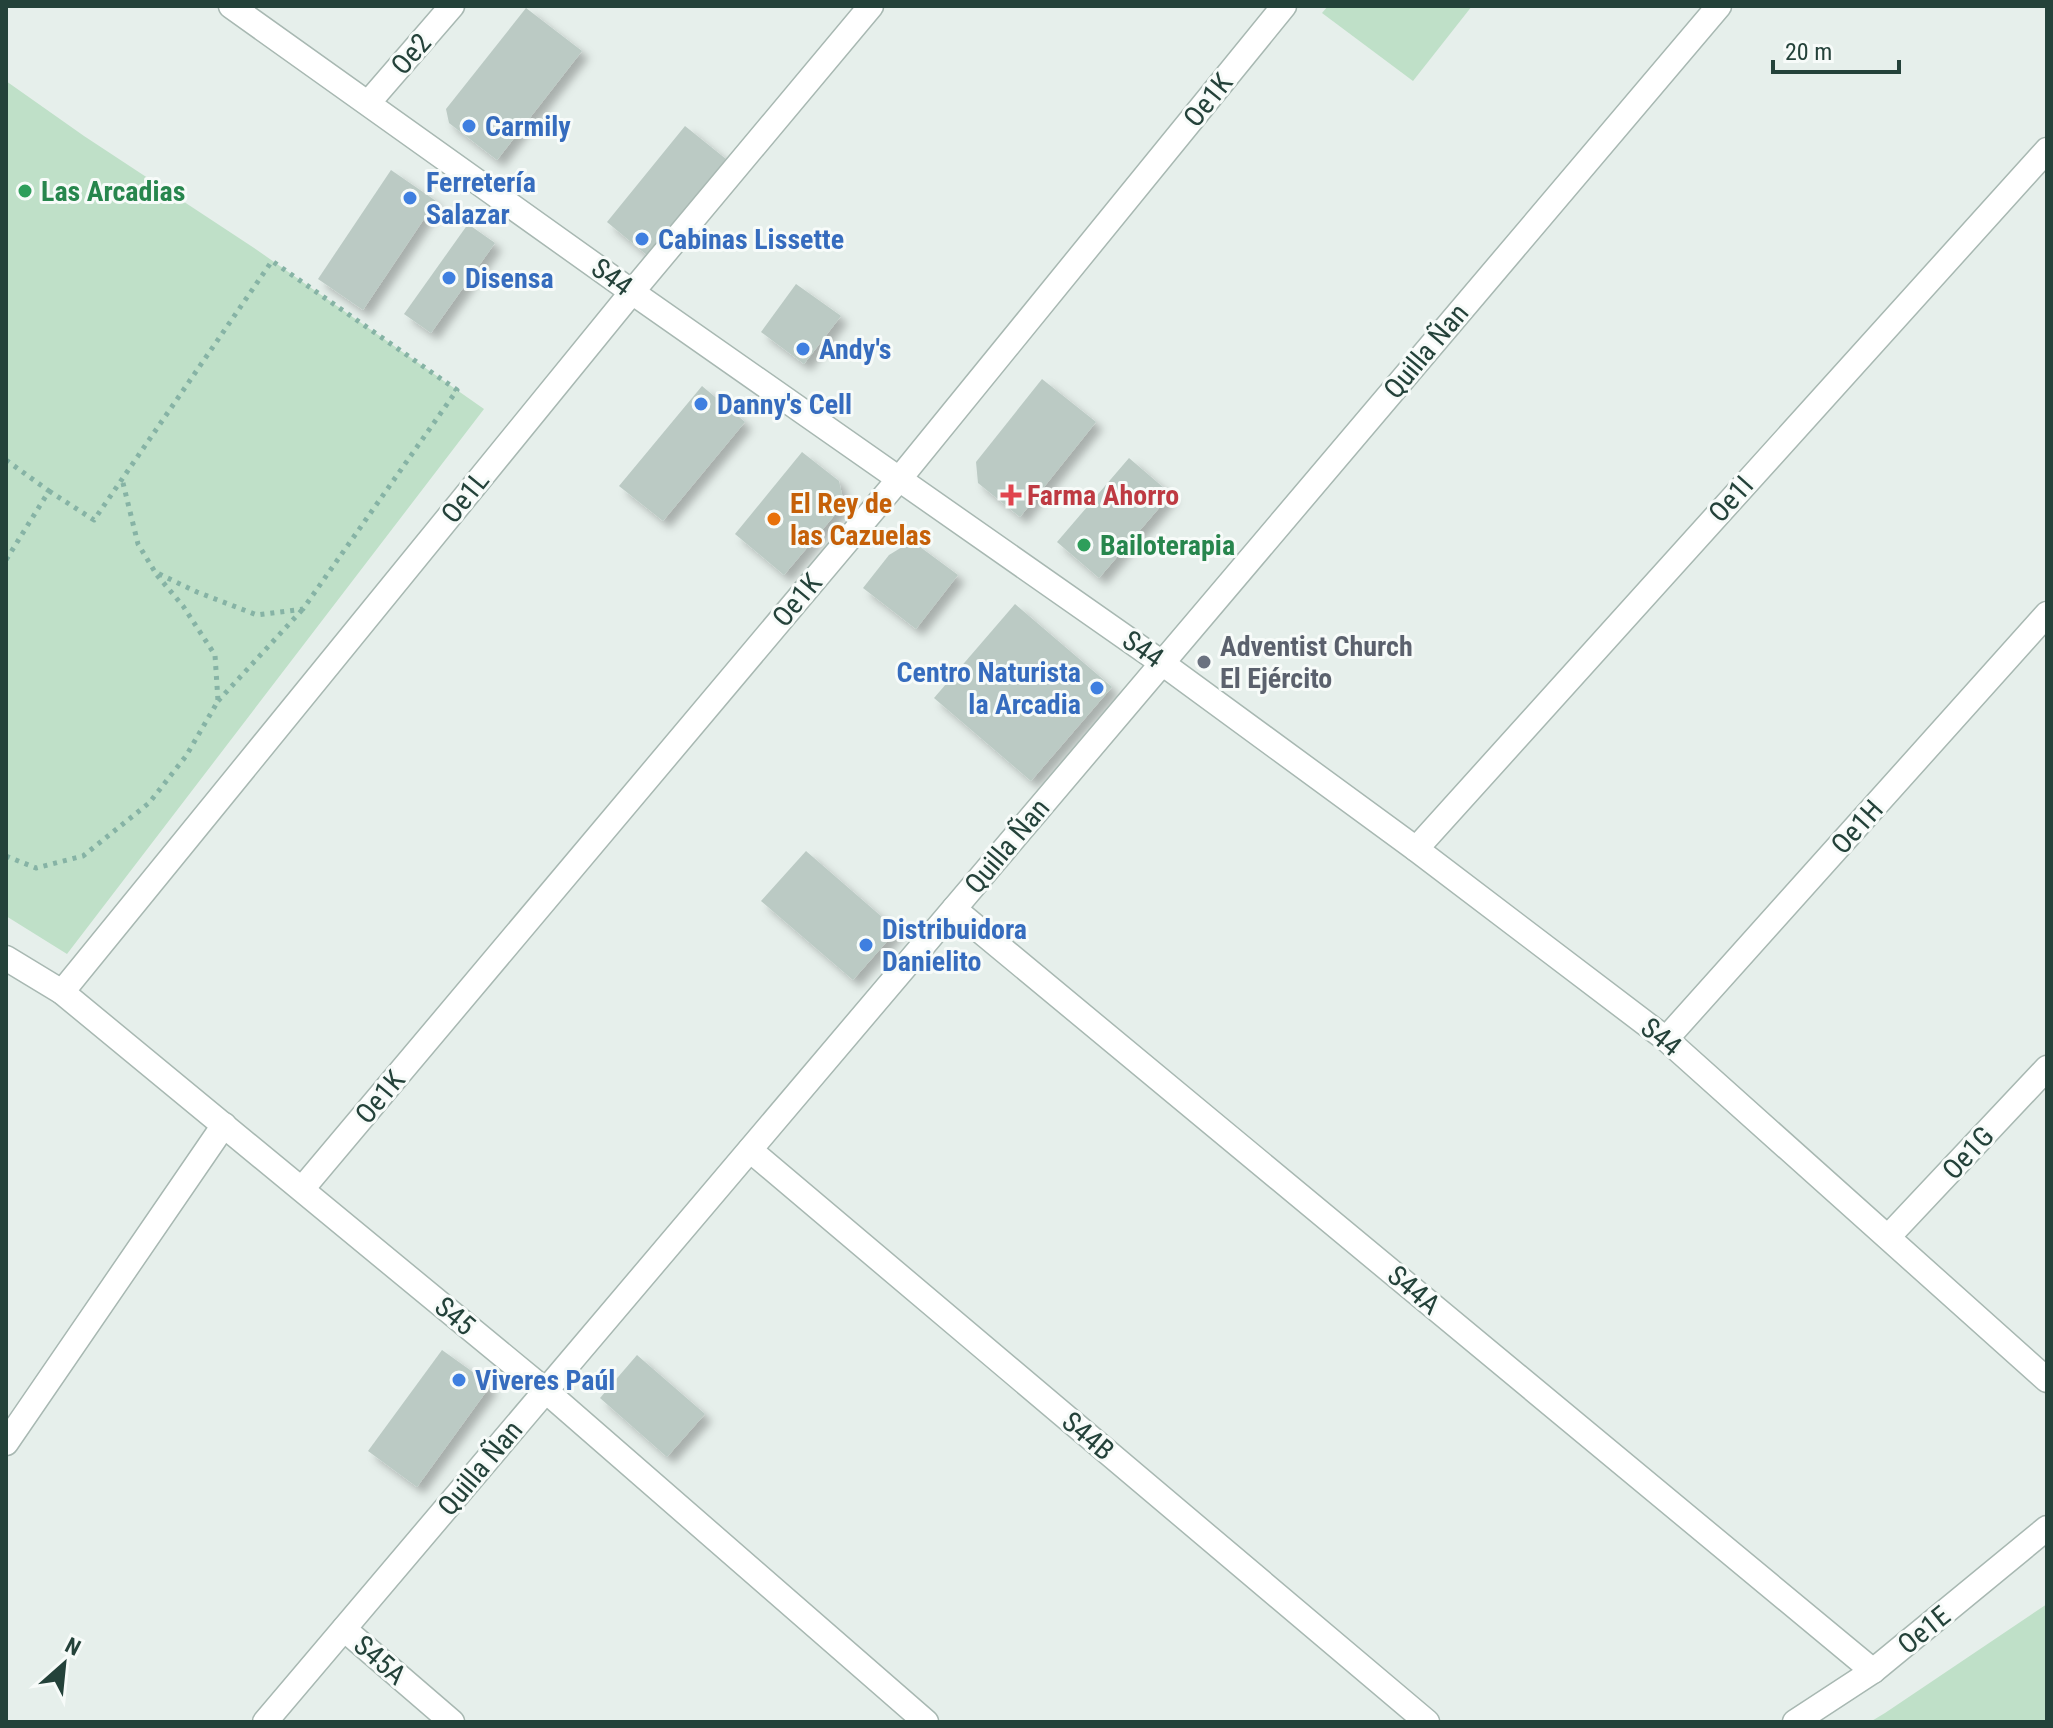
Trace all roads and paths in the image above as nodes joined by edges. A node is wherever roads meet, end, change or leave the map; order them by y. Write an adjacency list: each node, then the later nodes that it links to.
1 (231, 6): 6 (street, S44)
2 (452, 6): 6 (street, Oe2)
3 (871, 6): 8 (street, Oe1L)
4 (1284, 6): 10 (street, Oe1K)
5 (1719, 6): 17 (street, Quilla Ñan)
6 (369, 102): 8 (street, S44)
7 (2047, 150): 19 (street, Oe1I)
8 (632, 292): 10 (street, S44); 23 (street, Oe1L)
9 (6, 460): 12 (path)
10 (900, 478): 17 (street, S44); 28 (street, Oe1K)
11 (122, 479): 12 (path); 14 (path); 15 (path)
12 (49, 491): 13 (path)
13 (6, 560)
14 (155, 572): 15 (path); 18 (path)
15 (303, 609): 18 (path)
16 (2047, 614): 24 (street, Oe1H)
17 (1162, 663): 19 (street, S44); 21 (street, Quilla Ñan)
18 (218, 701): 20 (path)
19 (1416, 849): 24 (street, S44)
20 (6, 856)
21 (954, 909): 27 (street, Quilla Ñan); 35 (street, S44A)
22 (6, 958): 23 (street, S45)
23 (62, 992): 26 (street, S45)
24 (1666, 1039): 29 (street, S44)
25 (2047, 1068): 29 (street, Oe1G)
26 (224, 1125): 28 (street, S45); 32 (street)
27 (750, 1150): 31 (street, Quilla Ñan); 39 (street, S44B)
28 (302, 1189): 31 (street, S45)
29 (1888, 1237): 30 (street, S44)
30 (2047, 1380)
31 (546, 1391): 34 (street, Quilla Ñan); 38 (street, S45)
32 (6, 1443)
33 (2047, 1528): 35 (street, Oe1E)
34 (344, 1629): 36 (street, Quilla Ñan); 37 (street, S45A)
35 (1873, 1671): 40 (street, Oe1E)
36 (265, 1722)
37 (452, 1722)
38 (926, 1722)
39 (1427, 1722)
40 (1795, 1722)

